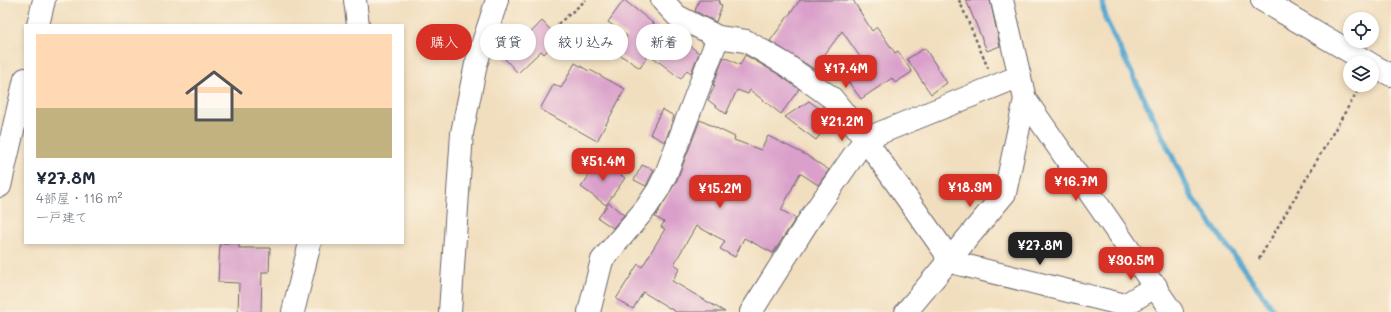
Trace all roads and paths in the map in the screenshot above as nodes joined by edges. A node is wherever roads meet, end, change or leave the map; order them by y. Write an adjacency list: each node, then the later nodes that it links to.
1 (44, 0): 9 (street)
2 (356, 0): 10 (street)
3 (497, 0): 29 (street)
4 (586, 0): 11 (path)
5 (662, 0): 12 (street)
6 (959, 0): 18 (path)
7 (1002, 0): 16 (street)
8 (1262, 0): 13 (street)
9 (38, 24)
10 (358, 24)
11 (558, 24)
12 (718, 37): 21 (street); 30 (street)
13 (1357, 56)
14 (1379, 69): 15 (street)
15 (1391, 75)
16 (1020, 76): 18 (street); 20 (street)
17 (24, 83): 22 (street)
18 (996, 86): 21 (street)
19 (1358, 92): 24 (path)
20 (1025, 99): 25 (street); 26 (street)
21 (864, 139): 25 (street); 31 (street)
22 (0, 186)
23 (310, 244): 28 (street)
24 (1258, 259)
25 (948, 261): 27 (street); 32 (street)
26 (1156, 286): 27 (street); 33 (street)
27 (1124, 308)
28 (293, 312)
29 (450, 312)
30 (588, 312)
31 (751, 312)
32 (906, 312)
33 (1172, 312)

